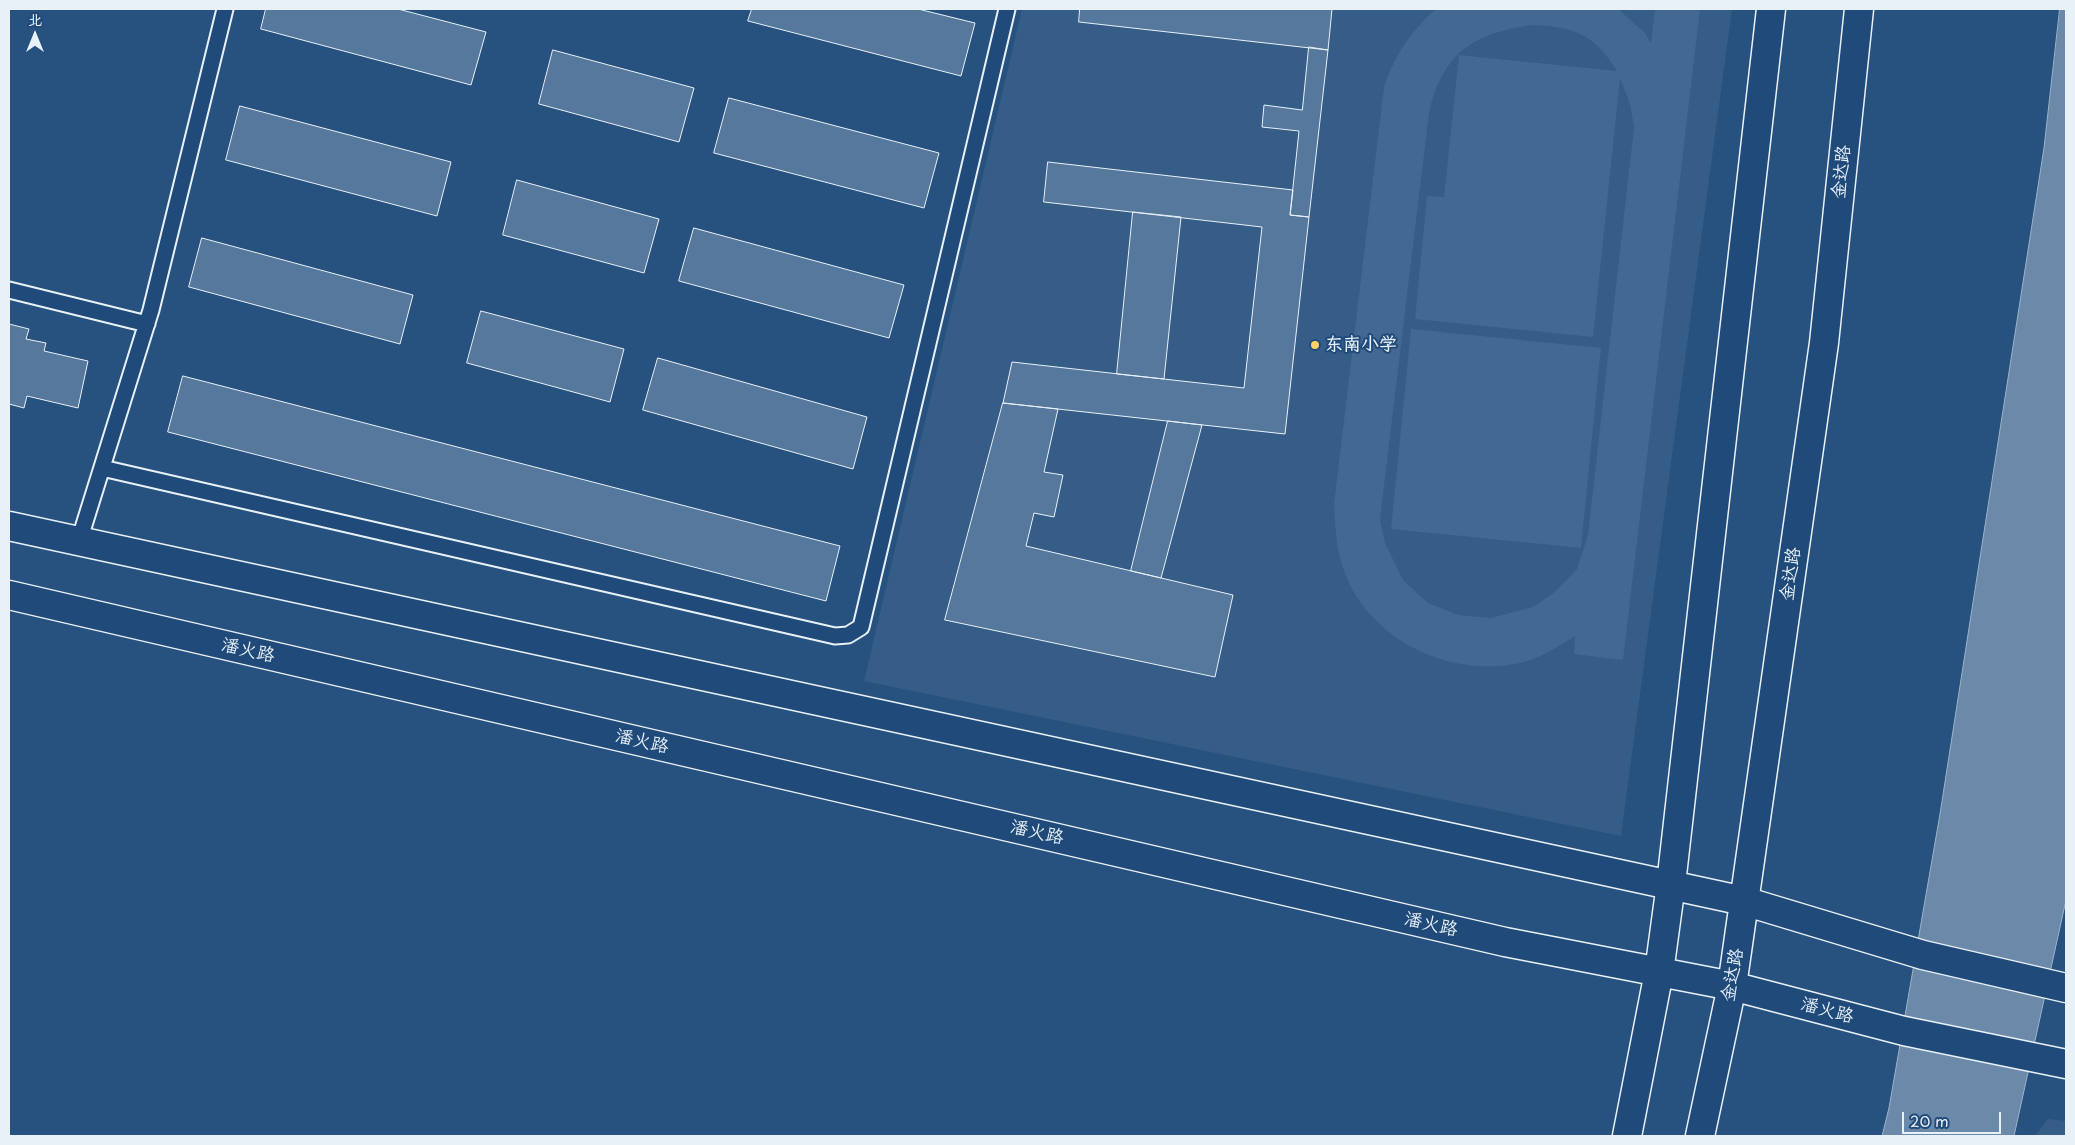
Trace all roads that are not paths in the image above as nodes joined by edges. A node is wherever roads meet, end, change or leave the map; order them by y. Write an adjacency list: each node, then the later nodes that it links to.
1 (225, 9): 6 (lane)
2 (1007, 9): 7 (lane)
3 (1771, 9): 11 (street)
4 (1859, 9): 12 (street, 金达路)
5 (9, 290): 6 (lane)
6 (147, 324): 7 (lane)
7 (102, 468): 9 (lane)
8 (9, 526): 9 (street)
9 (78, 541): 11 (street)
10 (9, 595): 13 (street, 潘火路)
11 (1671, 884): 12 (street); 13 (street)
12 (1744, 901): 14 (street, 金达路); 15 (street)
13 (1659, 972): 14 (street, 潘火路); 17 (street)
14 (1732, 986): 16 (street, 潘火路); 18 (street, 金达路)
15 (2066, 988)
16 (2066, 1064)
17 (1628, 1136)
18 (1700, 1136)

